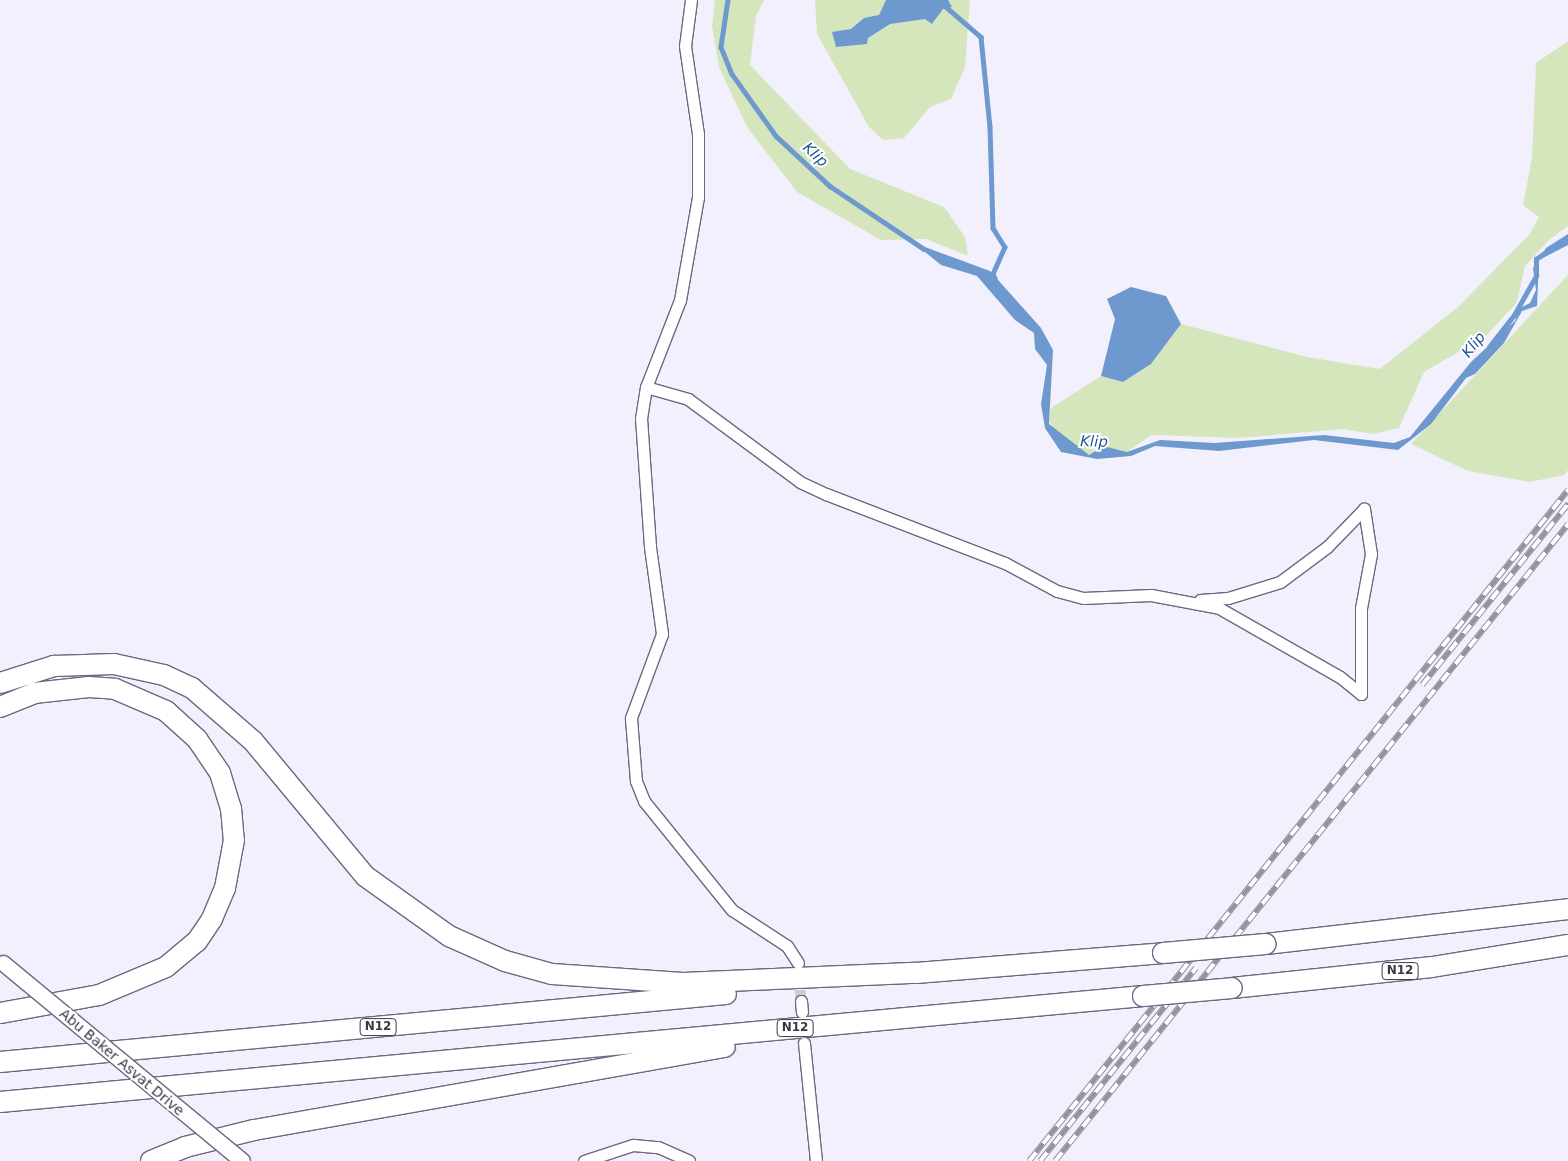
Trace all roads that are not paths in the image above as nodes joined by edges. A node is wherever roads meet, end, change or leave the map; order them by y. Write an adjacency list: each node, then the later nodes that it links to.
1 (691, 0): 2 (street)
2 (646, 387): 3 (street); 8 (street)
3 (1196, 601): 3 (street)
4 (0, 683): 10 (highway)
5 (0, 707): 11 (highway)
6 (1568, 909): 10 (highway, N12, bridge)
7 (1568, 945): 12 (highway, N12, bridge)
8 (798, 962)
9 (3, 963): 17 (main road, Abu Baker Asvat Drive, bridge)
10 (916, 973): 14 (highway, N12)
11 (0, 1013)
12 (905, 1018): 15 (highway, N12); 16 (highway)
13 (804, 1043): 20 (street)
14 (0, 1062)
15 (0, 1102)
16 (151, 1161)
17 (242, 1161)
18 (584, 1161): 19 (street)
19 (690, 1161)
20 (816, 1161)

